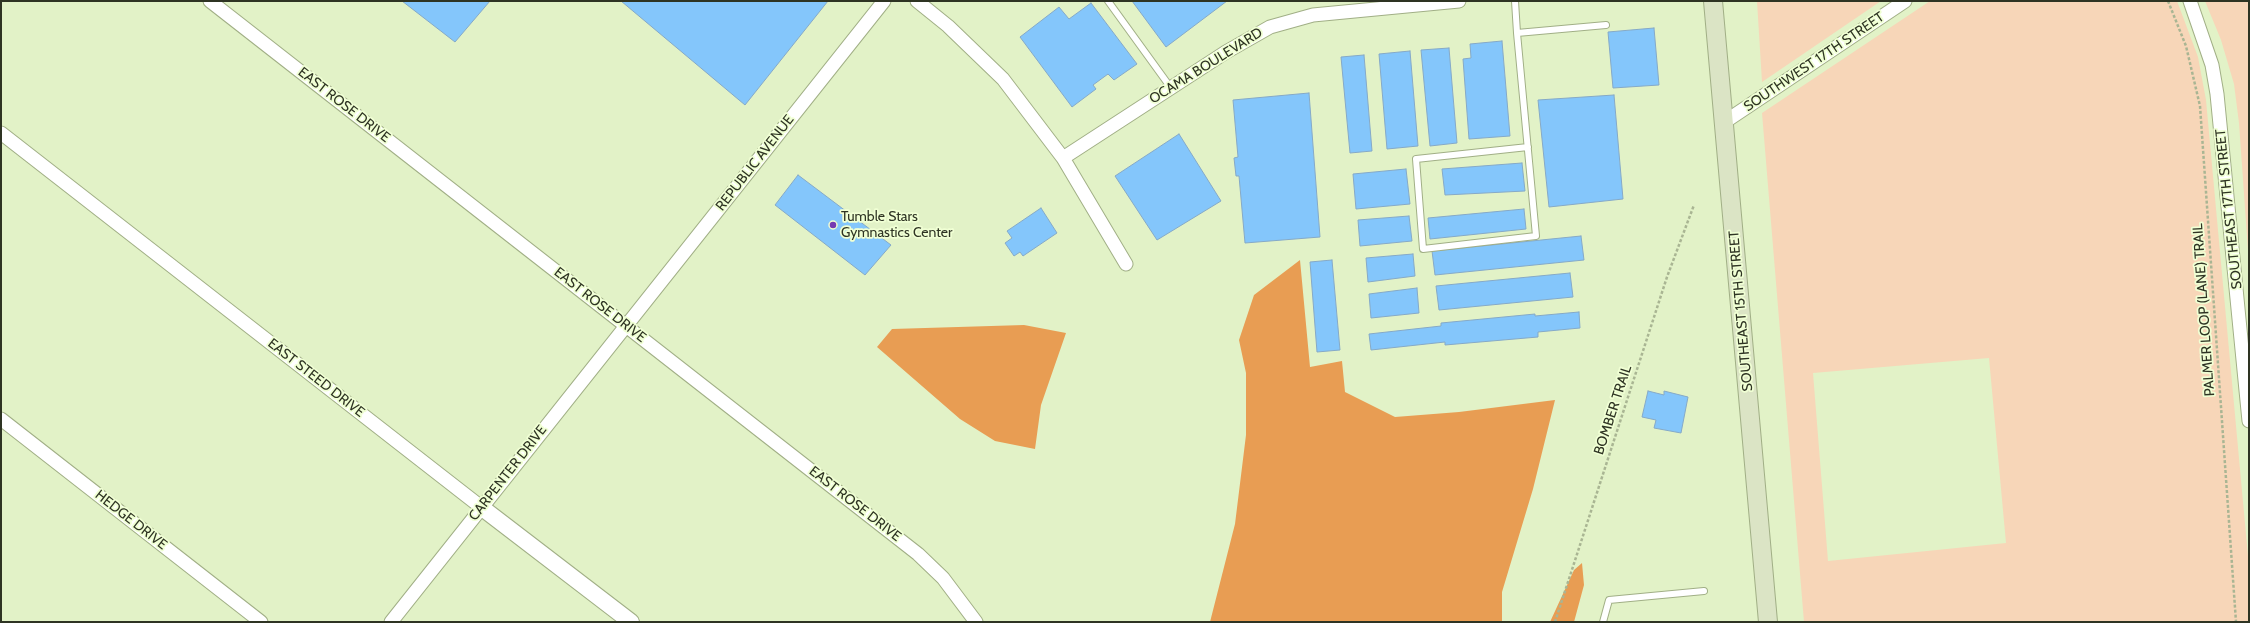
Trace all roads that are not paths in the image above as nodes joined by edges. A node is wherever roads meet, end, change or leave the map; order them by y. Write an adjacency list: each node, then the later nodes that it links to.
1 (210, 1): 18 (street, EAST ROSE DRIVE)
2 (884, 1): 18 (street, REPUBLIC AVENUE)
3 (917, 1): 16 (street)
4 (1108, 1): 12 (lane)
5 (1459, 1): 12 (street, OCAMA BOULEVARD)
6 (1515, 1): 11 (lane)
7 (1712, 1): 13 (main road, SOUTHEAST 15TH STREET)
8 (1905, 1): 13 (street, SOUTHWEST 17TH STREET)
9 (2190, 1): 20 (street, SOUTHEAST 17TH STREET)
10 (1606, 25): 11 (lane)
11 (1517, 33): 15 (lane)
12 (1171, 88): 16 (street, OCAMA BOULEVARD)
13 (1723, 123): 28 (main road, SOUTHEAST 15TH STREET)
14 (1, 133): 21 (street, EAST STEED DRIVE)
15 (1528, 147): 15 (lane)
16 (1063, 158): 17 (street)
17 (1126, 264)
18 (626, 325): 21 (street, CARPENTER DRIVE); 26 (street, EAST ROSE DRIVE)
19 (1, 419): 23 (street, HEDGE DRIVE)
20 (2249, 421)
21 (481, 507): 24 (street, CARPENTER DRIVE); 25 (street, EAST STEED DRIVE)
22 (1704, 591): 27 (lane)
23 (261, 622)
24 (391, 622)
25 (631, 622)
26 (976, 622)
27 (1603, 622)
28 (1768, 622)

